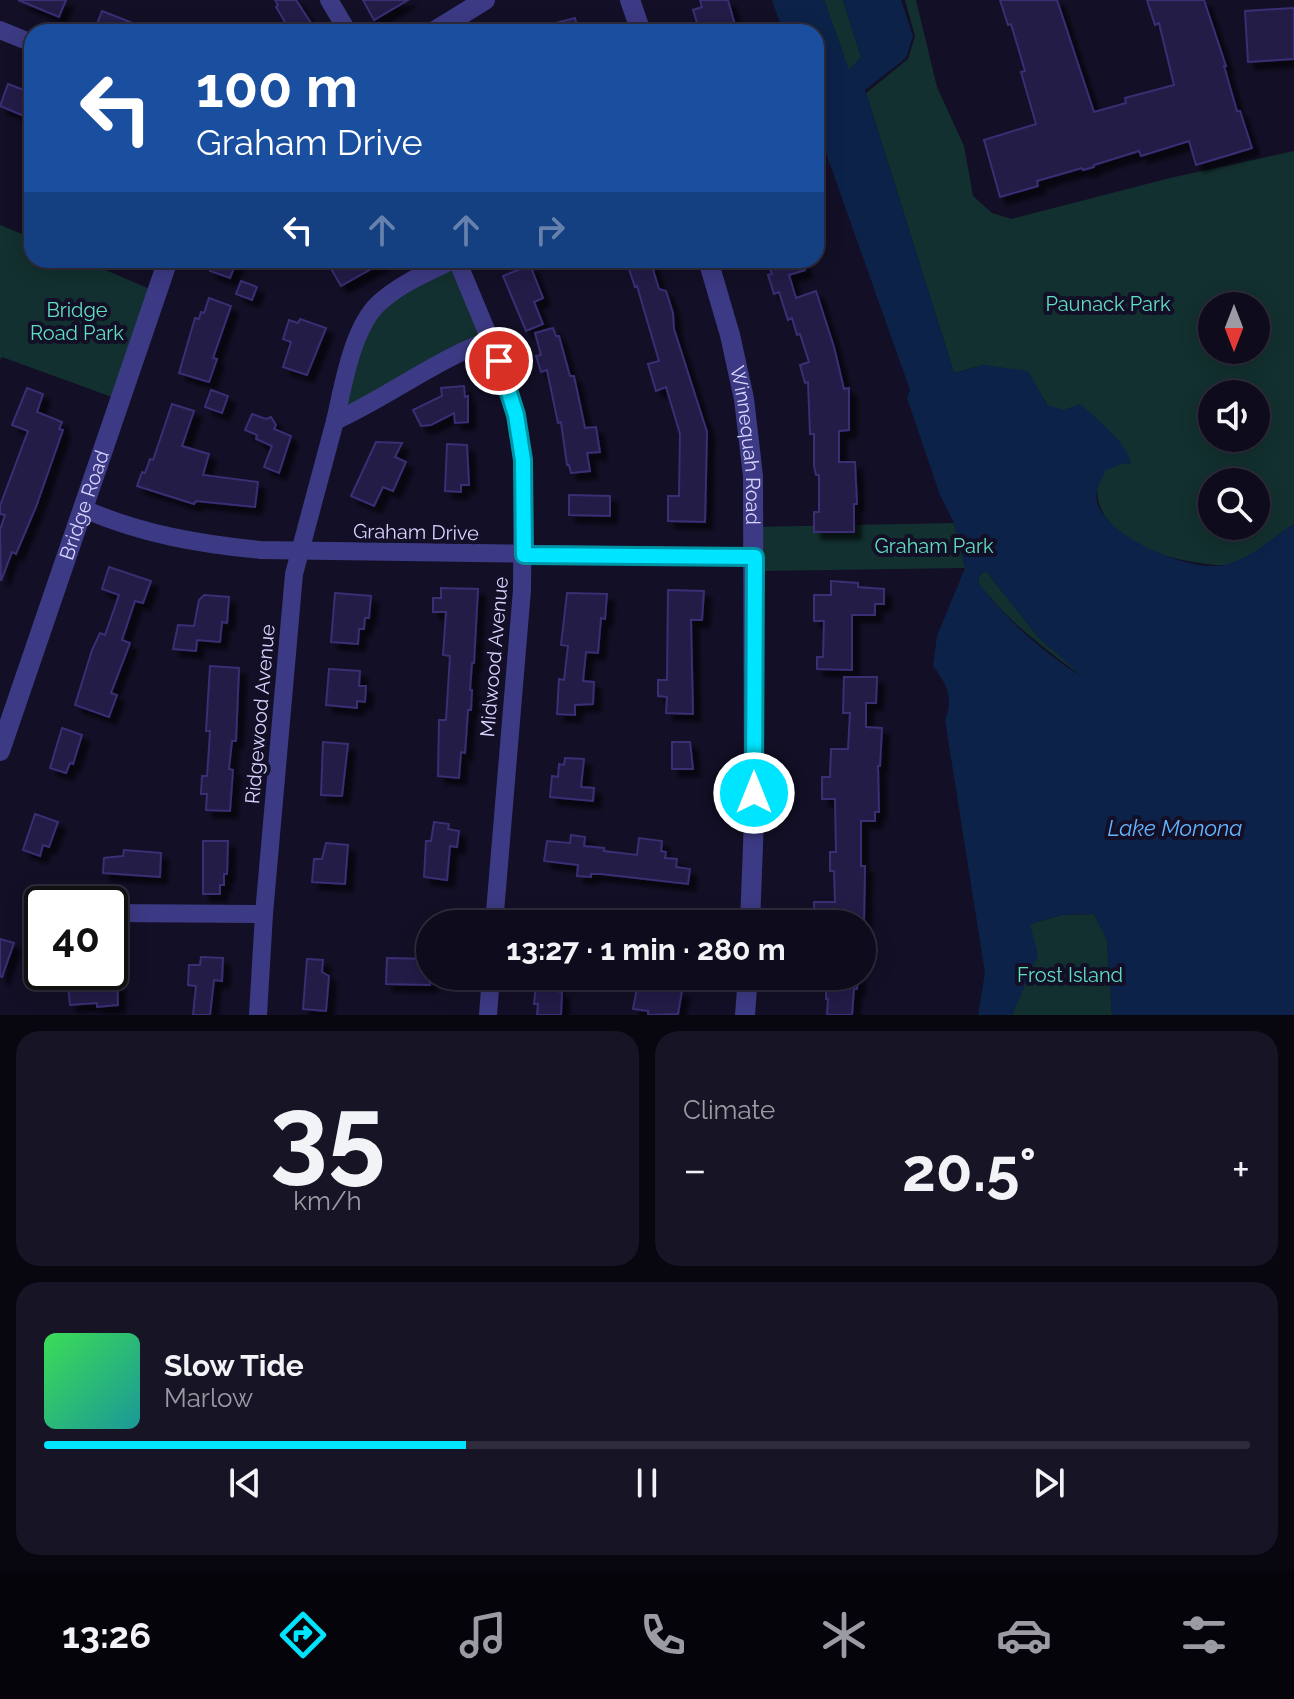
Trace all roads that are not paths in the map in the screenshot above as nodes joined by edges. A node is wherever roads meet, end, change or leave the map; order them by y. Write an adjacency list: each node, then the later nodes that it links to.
1 (329, 0): 4 (street)
2 (485, 0): 5 (street)
3 (630, 0): 6 (street)
4 (343, 24)
5 (446, 24)
6 (638, 24)
7 (0, 30): 8 (street)
8 (24, 40)
9 (165, 268): 15 (street, Bridge Road)
10 (439, 268): 14 (street, Ridgewood Avenue)
11 (458, 268): 13 (street, Midwood Avenue)
12 (710, 268): 18 (street, Winnequah Road)
13 (490, 340): 14 (street); 17 (street, Midwood Avenue)
14 (335, 421): 16 (street, Ridgewood Avenue)
15 (84, 509): 16 (street, Graham Drive); 19 (street, Bridge Road)
16 (298, 552): 17 (street, Graham Drive); 23 (street, Ridgewood Avenue)
17 (524, 555): 18 (street, Graham Drive); 20 (street, Midwood Avenue)
18 (755, 557): 21 (street, Winnequah Road)
19 (0, 751)
20 (495, 910)
21 (751, 910)
22 (128, 913): 23 (street)
23 (264, 914): 26 (street, Ridgewood Avenue)
24 (490, 990): 27 (street)
25 (747, 990): 28 (street)
26 (258, 1015)
27 (488, 1015)
28 (745, 1015)

